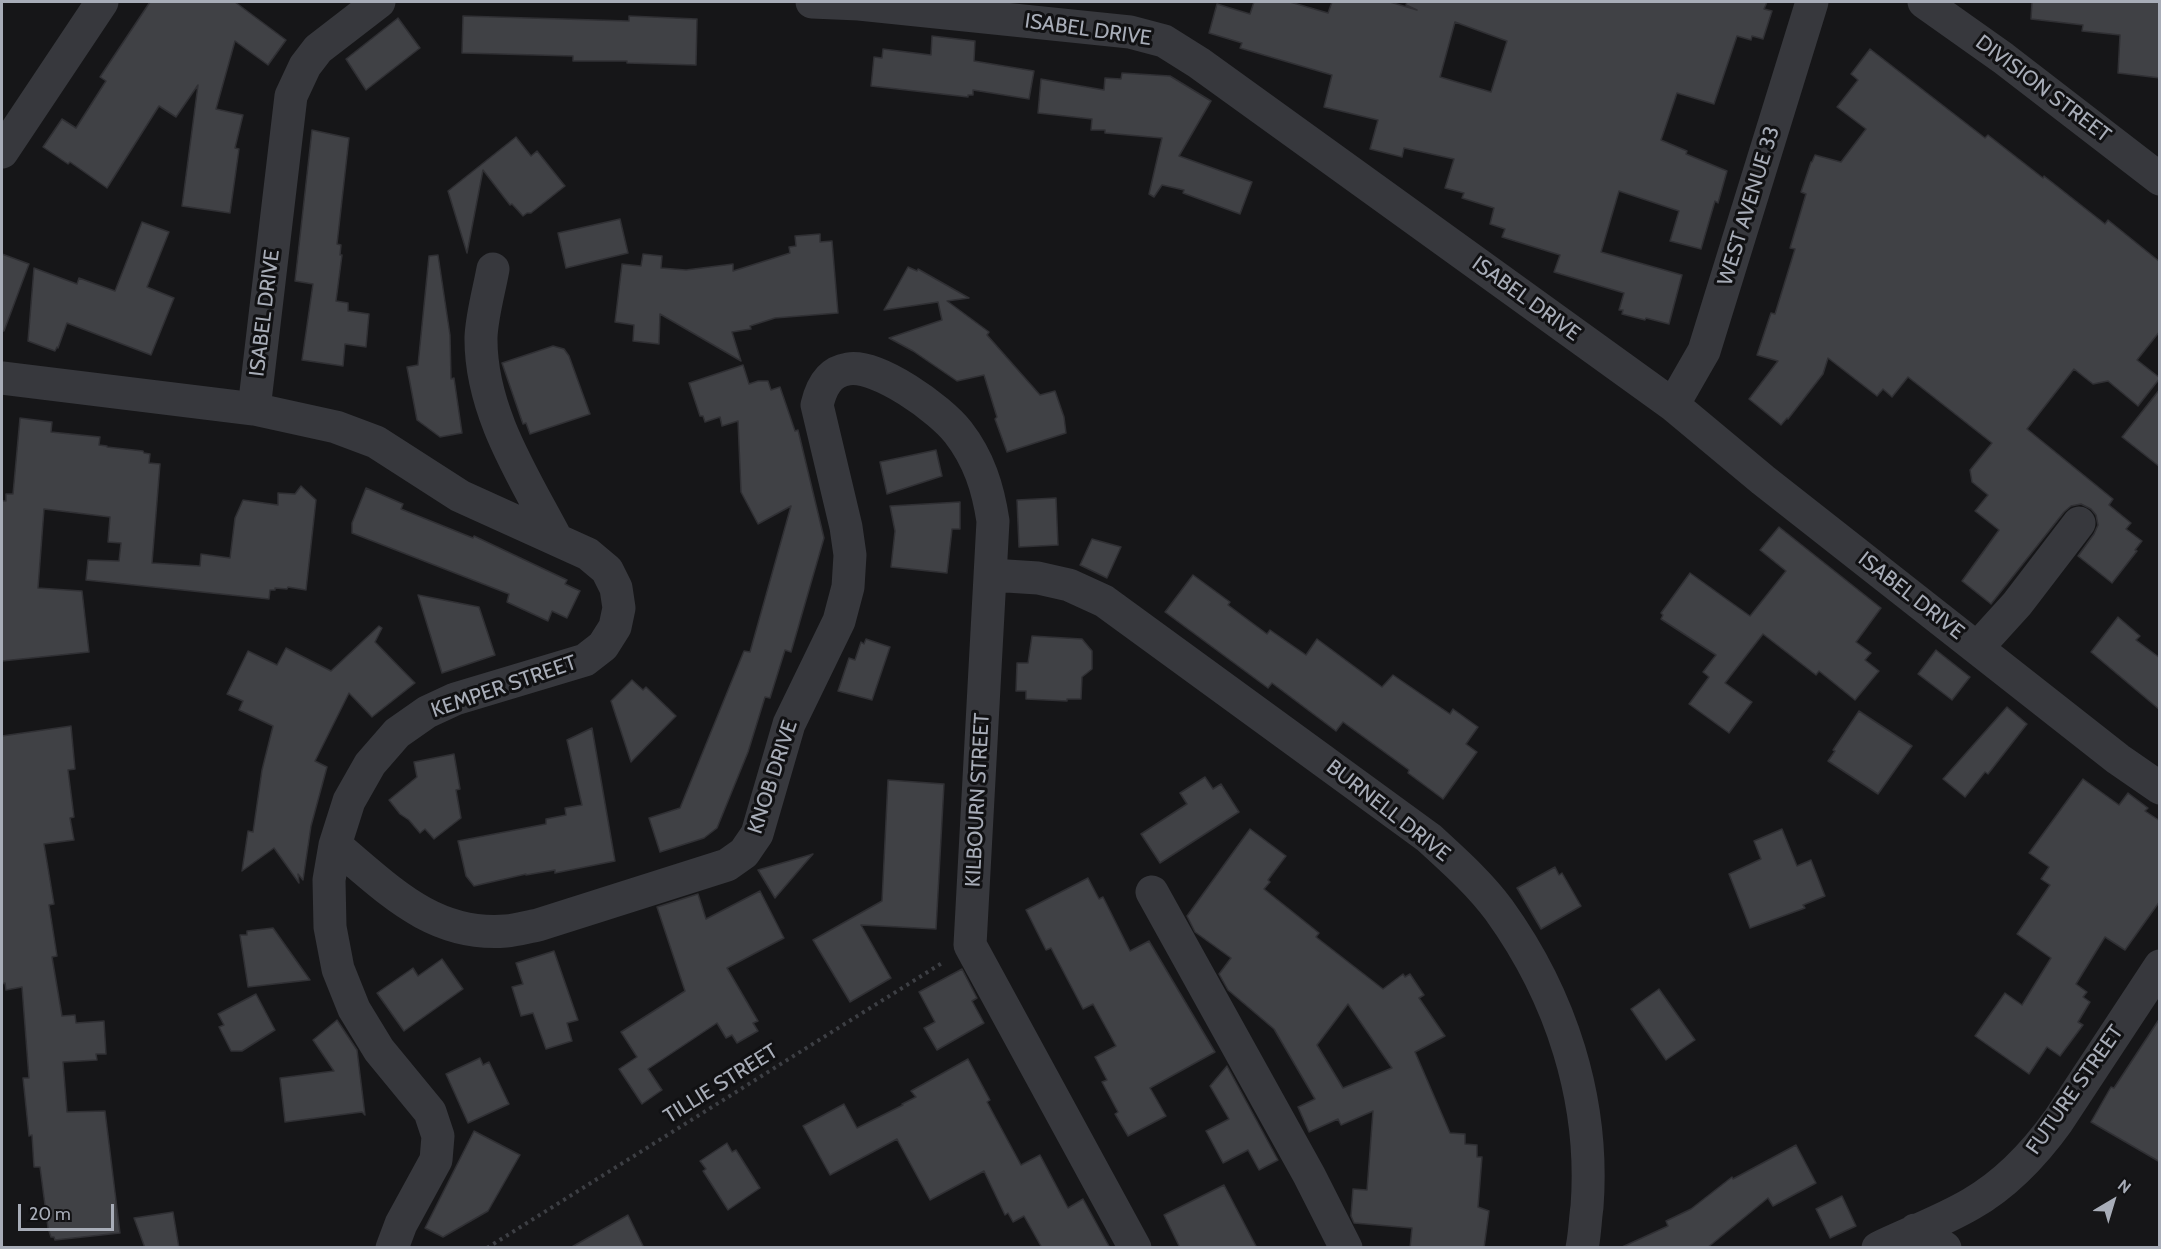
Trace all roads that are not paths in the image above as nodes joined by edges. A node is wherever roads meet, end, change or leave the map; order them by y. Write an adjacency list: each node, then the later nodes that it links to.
1 (98, 2): 6 (street)
2 (379, 2): 12 (street, ISABEL DRIVE)
3 (812, 2): 11 (street, ISABEL DRIVE)
4 (1812, 2): 11 (street, WEST AVENUE 33)
5 (1924, 2): 7 (street, DIVISION STREET)
6 (2, 152)
7 (2160, 179)
8 (493, 269): 14 (street)
9 (864, 370): 15 (street, KILBOURN STREET); 18 (street, KNOB DRIVE)
10 (2, 378): 12 (street)
11 (1673, 405): 16 (street, ISABEL DRIVE)
12 (254, 409): 14 (street, KEMPER STREET)
13 (2079, 523): 16 (street)
14 (557, 540): 18 (street, KEMPER STREET)
15 (991, 575): 23 (street, KILBOURN STREET); 25 (street, BURNELL DRIVE)
16 (1977, 648): 17 (street, ISABEL DRIVE)
17 (2160, 788)
18 (335, 845): 22 (street, KEMPER STREET)
19 (1152, 892): 24 (street)
20 (2160, 966): 21 (street, FUTURE STREET)
21 (1916, 1230): 26 (street, FUTURE STREET); 27 (street)
22 (392, 1248)
23 (1135, 1248)
24 (1346, 1248)
25 (1582, 1248)
26 (1878, 1248)
27 (1946, 1248)

